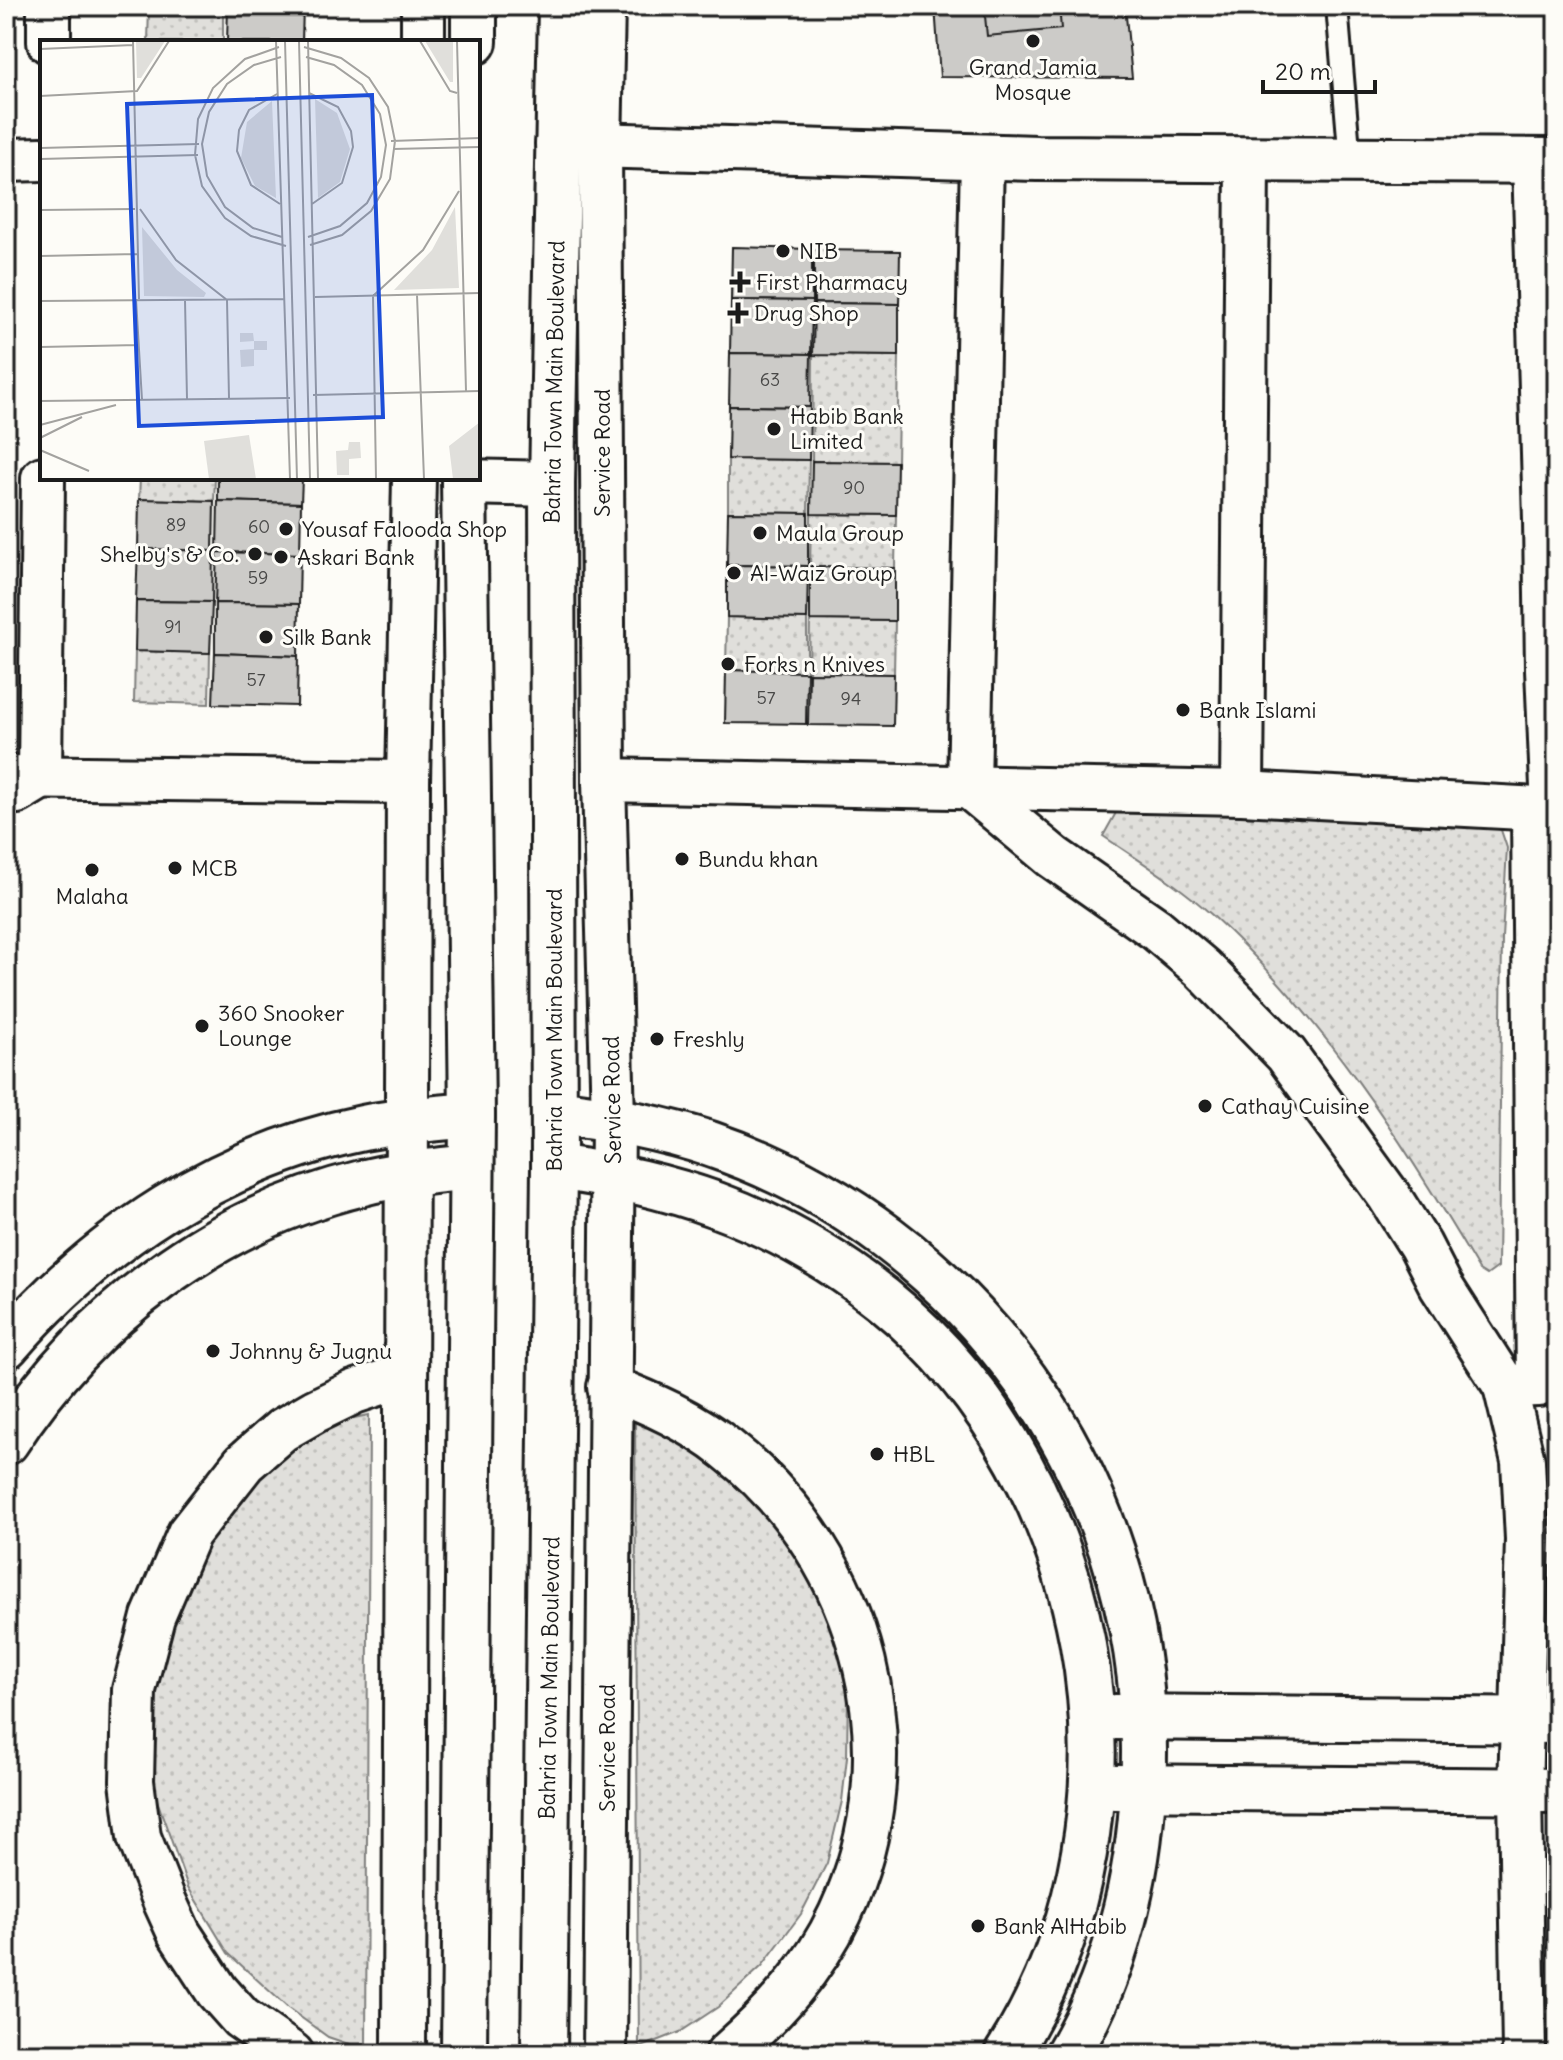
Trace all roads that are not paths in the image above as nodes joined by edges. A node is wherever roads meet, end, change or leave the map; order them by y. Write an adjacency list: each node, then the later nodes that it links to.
1 (49, 6): 7 (street)
2 (423, 6): 8 (street)
3 (474, 6): 9 (street)
4 (561, 6): 10 (street, Bahria Town Main Boulevard)
5 (603, 6): 10 (street, Service Road)
6 (1337, 6): 15 (lane)
7 (49, 40)
8 (423, 40)
9 (474, 40)
10 (579, 146): 11 (street); 20 (street, Bahria Town Main Boulevard); 22 (street, Service Road)
11 (982, 157): 14 (street); 25 (street)
12 (40, 159): 13 (street)
13 (6, 160)
14 (1247, 161): 15 (street); 26 (street)
15 (1350, 161): 16 (street)
16 (1546, 162): 21 (street)
17 (43, 480): 24 (street)
18 (414, 480): 23 (street)
19 (464, 480): 20 (street); 30 (street)
20 (552, 484): 29 (street, Bahria Town Main Boulevard)
21 (1551, 519): 27 (street)
22 (604, 780): 25 (street); 31 (street, Service Road)
23 (408, 782): 24 (street); 32 (street)
24 (17, 785)
25 (969, 787): 26 (street); 39 (street)
26 (1242, 793): 27 (street)
27 (1548, 810): 28 (street)
28 (1547, 1100): 39 (street)
29 (554, 1112): 31 (street); 34 (street, Bahria Town Main Boulevard)
30 (472, 1115): 32 (street); 33 (street)
31 (613, 1119): 36 (street, Service Road); 42 (street)
32 (409, 1120): 35 (street); 37 (street)
33 (471, 1167): 35 (street); 50 (street)
34 (554, 1167): 36 (street); 51 (street, Bahria Town Main Boulevard)
35 (407, 1174): 38 (street); 41 (street)
36 (613, 1174): 40 (street, Service Road); 43 (street)
37 (6, 1346)
38 (405, 1375): 48 (street); 49 (street)
39 (1533, 1386): 44 (street)
40 (609, 1387): 52 (street, Service Road); 53 (street)
41 (6, 1442)
42 (1144, 1716): 43 (street); 44 (street); 45 (street)
43 (1093, 1717): 46 (street)
44 (1539, 1721): 47 (street)
45 (1144, 1786): 46 (street); 47 (street); 55 (street)
46 (1093, 1788): 54 (street)
47 (1538, 1791): 56 (street)
48 (292, 2054)
49 (404, 2054)
50 (464, 2054)
51 (544, 2054)
52 (605, 2054)
53 (727, 2054)
54 (1007, 2054)
55 (1068, 2054)
56 (1524, 2054)

